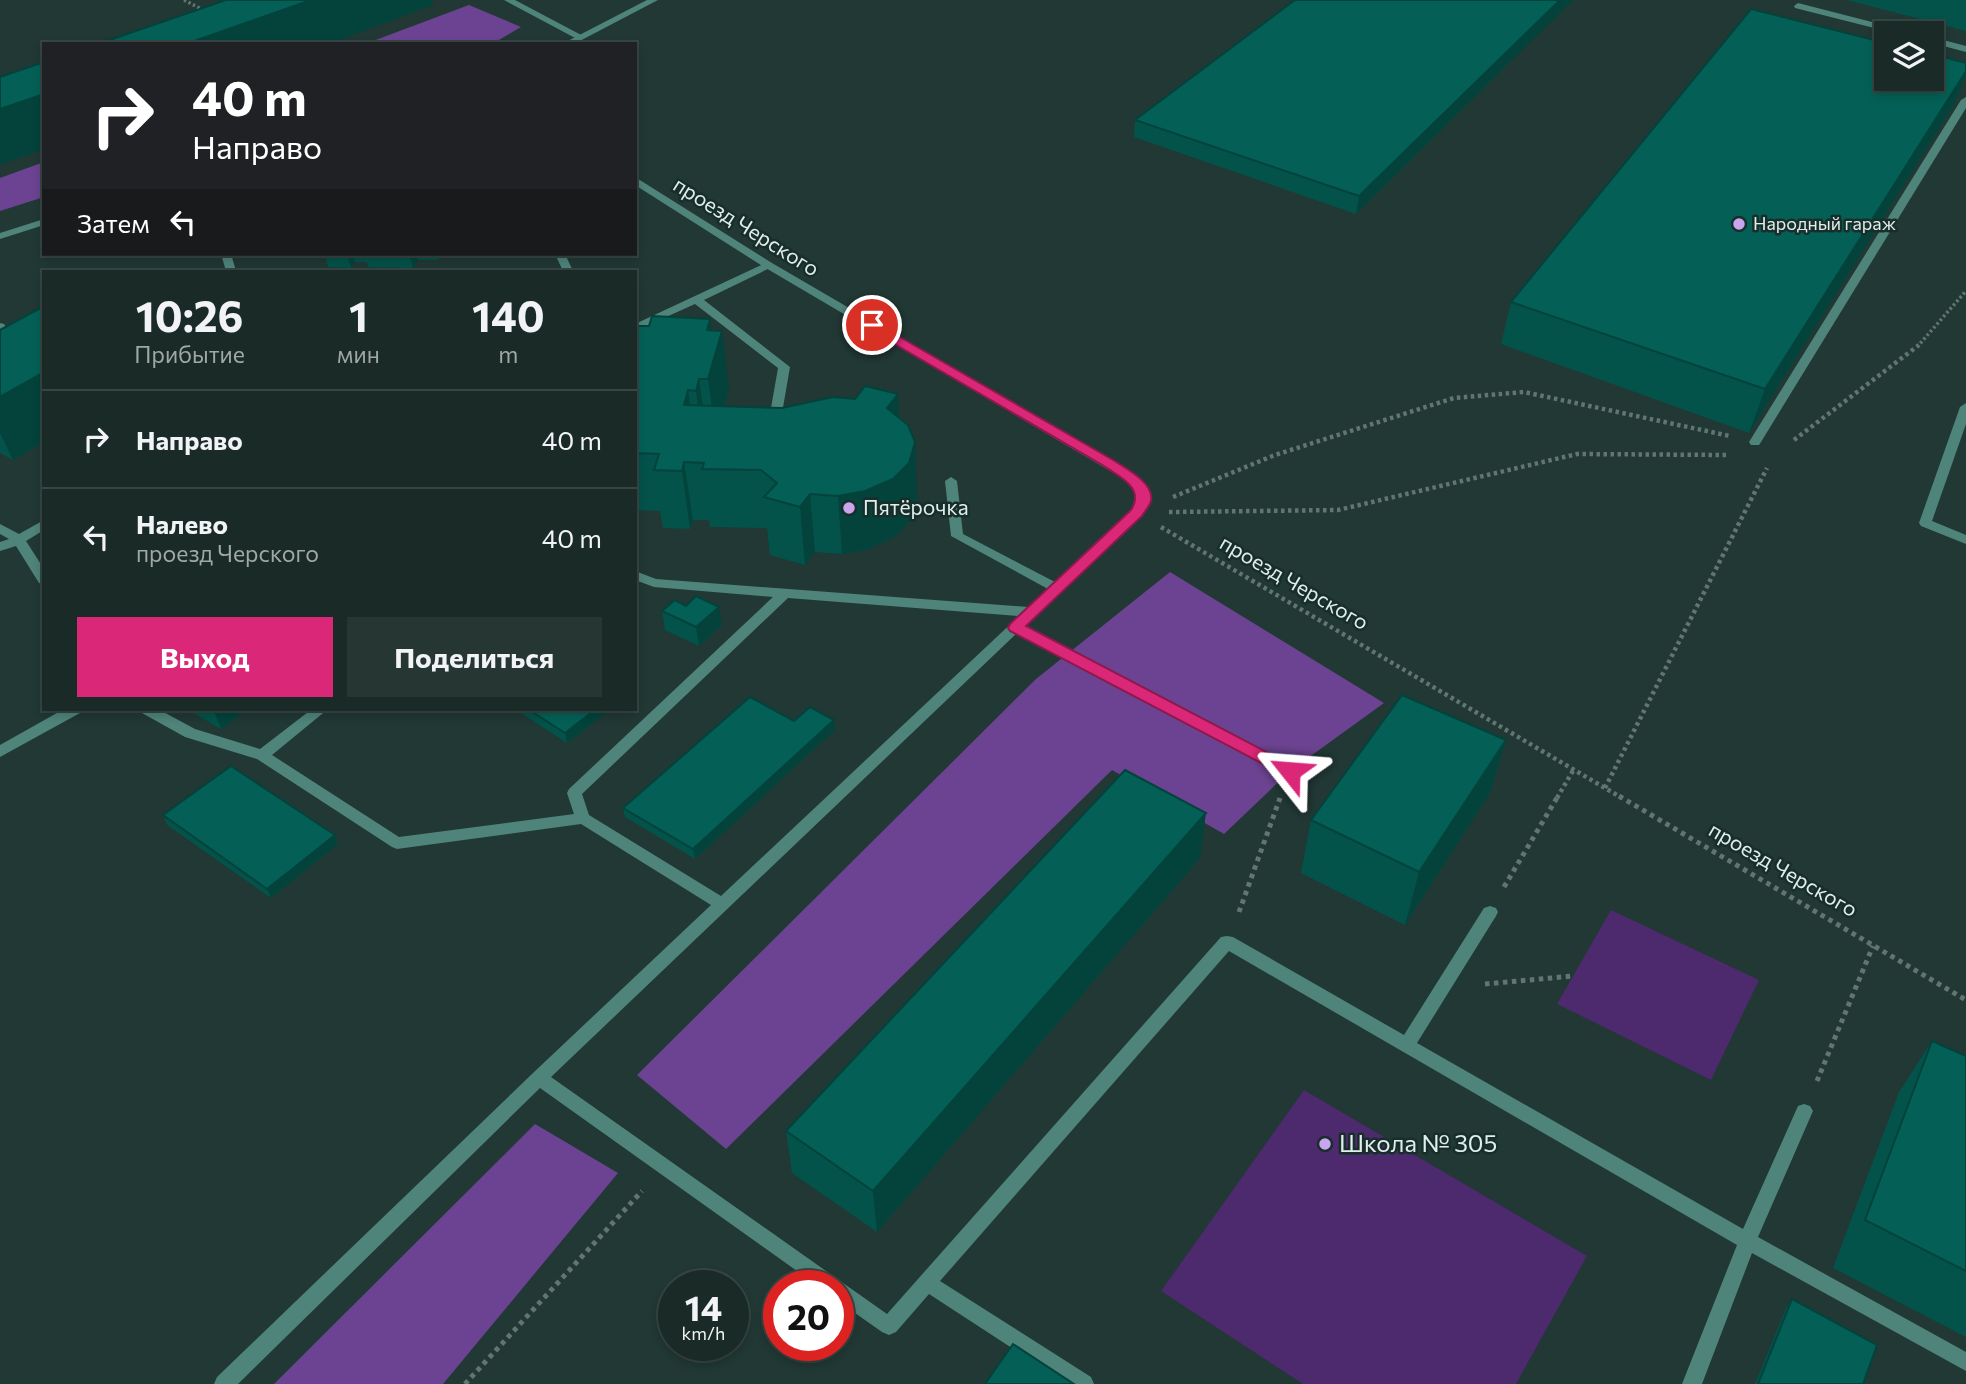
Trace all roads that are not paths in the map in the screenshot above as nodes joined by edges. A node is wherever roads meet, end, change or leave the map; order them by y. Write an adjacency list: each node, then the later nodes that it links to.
1 (508, 0): 5 (street)
2 (654, 0): 5 (street)
3 (1798, 6): 4 (street)
4 (1874, 25)
5 (580, 37): 6 (street)
6 (570, 42)
7 (1944, 43): 8 (street)
8 (1966, 49)
9 (1966, 100): 20 (street)
10 (637, 181): 13 (street, проезд Черского)
11 (42, 223): 12 (street)
12 (0, 236)
13 (768, 265): 14 (street); 29 (street, проезд Черского)
14 (696, 299): 15 (street); 19 (street)
15 (637, 327)
16 (17, 329): 17 (street)
17 (1, 330)
18 (1966, 407): 25 (street)
19 (773, 435)
20 (1755, 442)
21 (951, 481): 29 (street)
22 (42, 524): 24 (street)
23 (0, 527): 24 (street)
24 (19, 540): 26 (street); 28 (street)
25 (1966, 541)
26 (0, 547)
27 (637, 576): 30 (street)
28 (42, 577)
29 (1057, 588): 31 (street)
30 (786, 592): 31 (street); 39 (street)
31 (1032, 612): 32 (street)
32 (1015, 628): 38 (street); 40 (street)
33 (72, 711): 36 (street)
34 (151, 711): 37 (street)
35 (318, 711): 37 (street)
36 (0, 752)
37 (262, 755): 39 (street)
38 (1290, 771)
39 (583, 818): 40 (street)
40 (723, 905): 43 (street)
41 (1490, 912): 42 (street)
42 (1407, 1045): 45 (street); 47 (street)
43 (539, 1078): 46 (street); 50 (street)
44 (1804, 1111): 45 (street)
45 (1747, 1241): 49 (street); 52 (street)
46 (810, 1270)
47 (927, 1283): 48 (street); 51 (street)
48 (854, 1301)
49 (1966, 1362)
50 (225, 1384)
51 (1084, 1384)
52 (1692, 1384)

